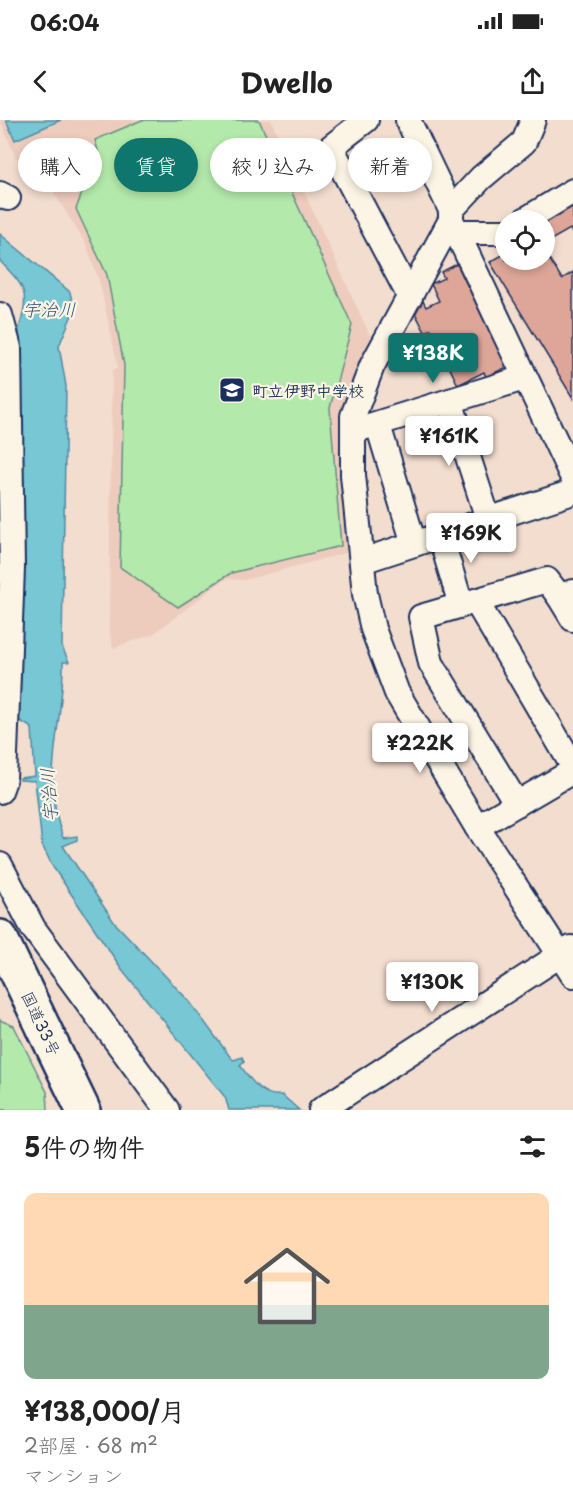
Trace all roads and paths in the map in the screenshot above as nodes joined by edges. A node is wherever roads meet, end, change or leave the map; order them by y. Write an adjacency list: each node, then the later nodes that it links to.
1 (366, 120): 8 (street)
2 (408, 120): 6 (street)
3 (524, 127): 6 (street)
4 (573, 191): 5 (street)
5 (542, 210)
6 (453, 221): 7 (street); 8 (street); 10 (street)
7 (495, 229)
8 (410, 297): 13 (street)
9 (0, 315): 25 (street)
10 (524, 378): 11 (street); 14 (street)
11 (450, 401): 12 (street); 16 (street)
12 (378, 425): 13 (street); 18 (street)
13 (353, 431): 19 (street)
14 (573, 478)
15 (573, 492): 16 (street)
16 (488, 519): 17 (street)
17 (440, 535): 18 (street); 21 (street)
18 (414, 544): 19 (street)
19 (362, 561): 27 (street)
20 (566, 594): 21 (street); 22 (street)
21 (469, 603): 23 (street); 26 (street)
22 (573, 619)
23 (573, 766)
24 (573, 771): 26 (street)
25 (0, 791)
26 (517, 804): 27 (street)
27 (477, 827): 30 (street)
28 (0, 865): 33 (street)
29 (0, 937): 32 (highway, 国道33号)
30 (566, 951): 31 (street); 34 (street)
31 (573, 975)
32 (83, 1110)
33 (167, 1110)
34 (321, 1110)

